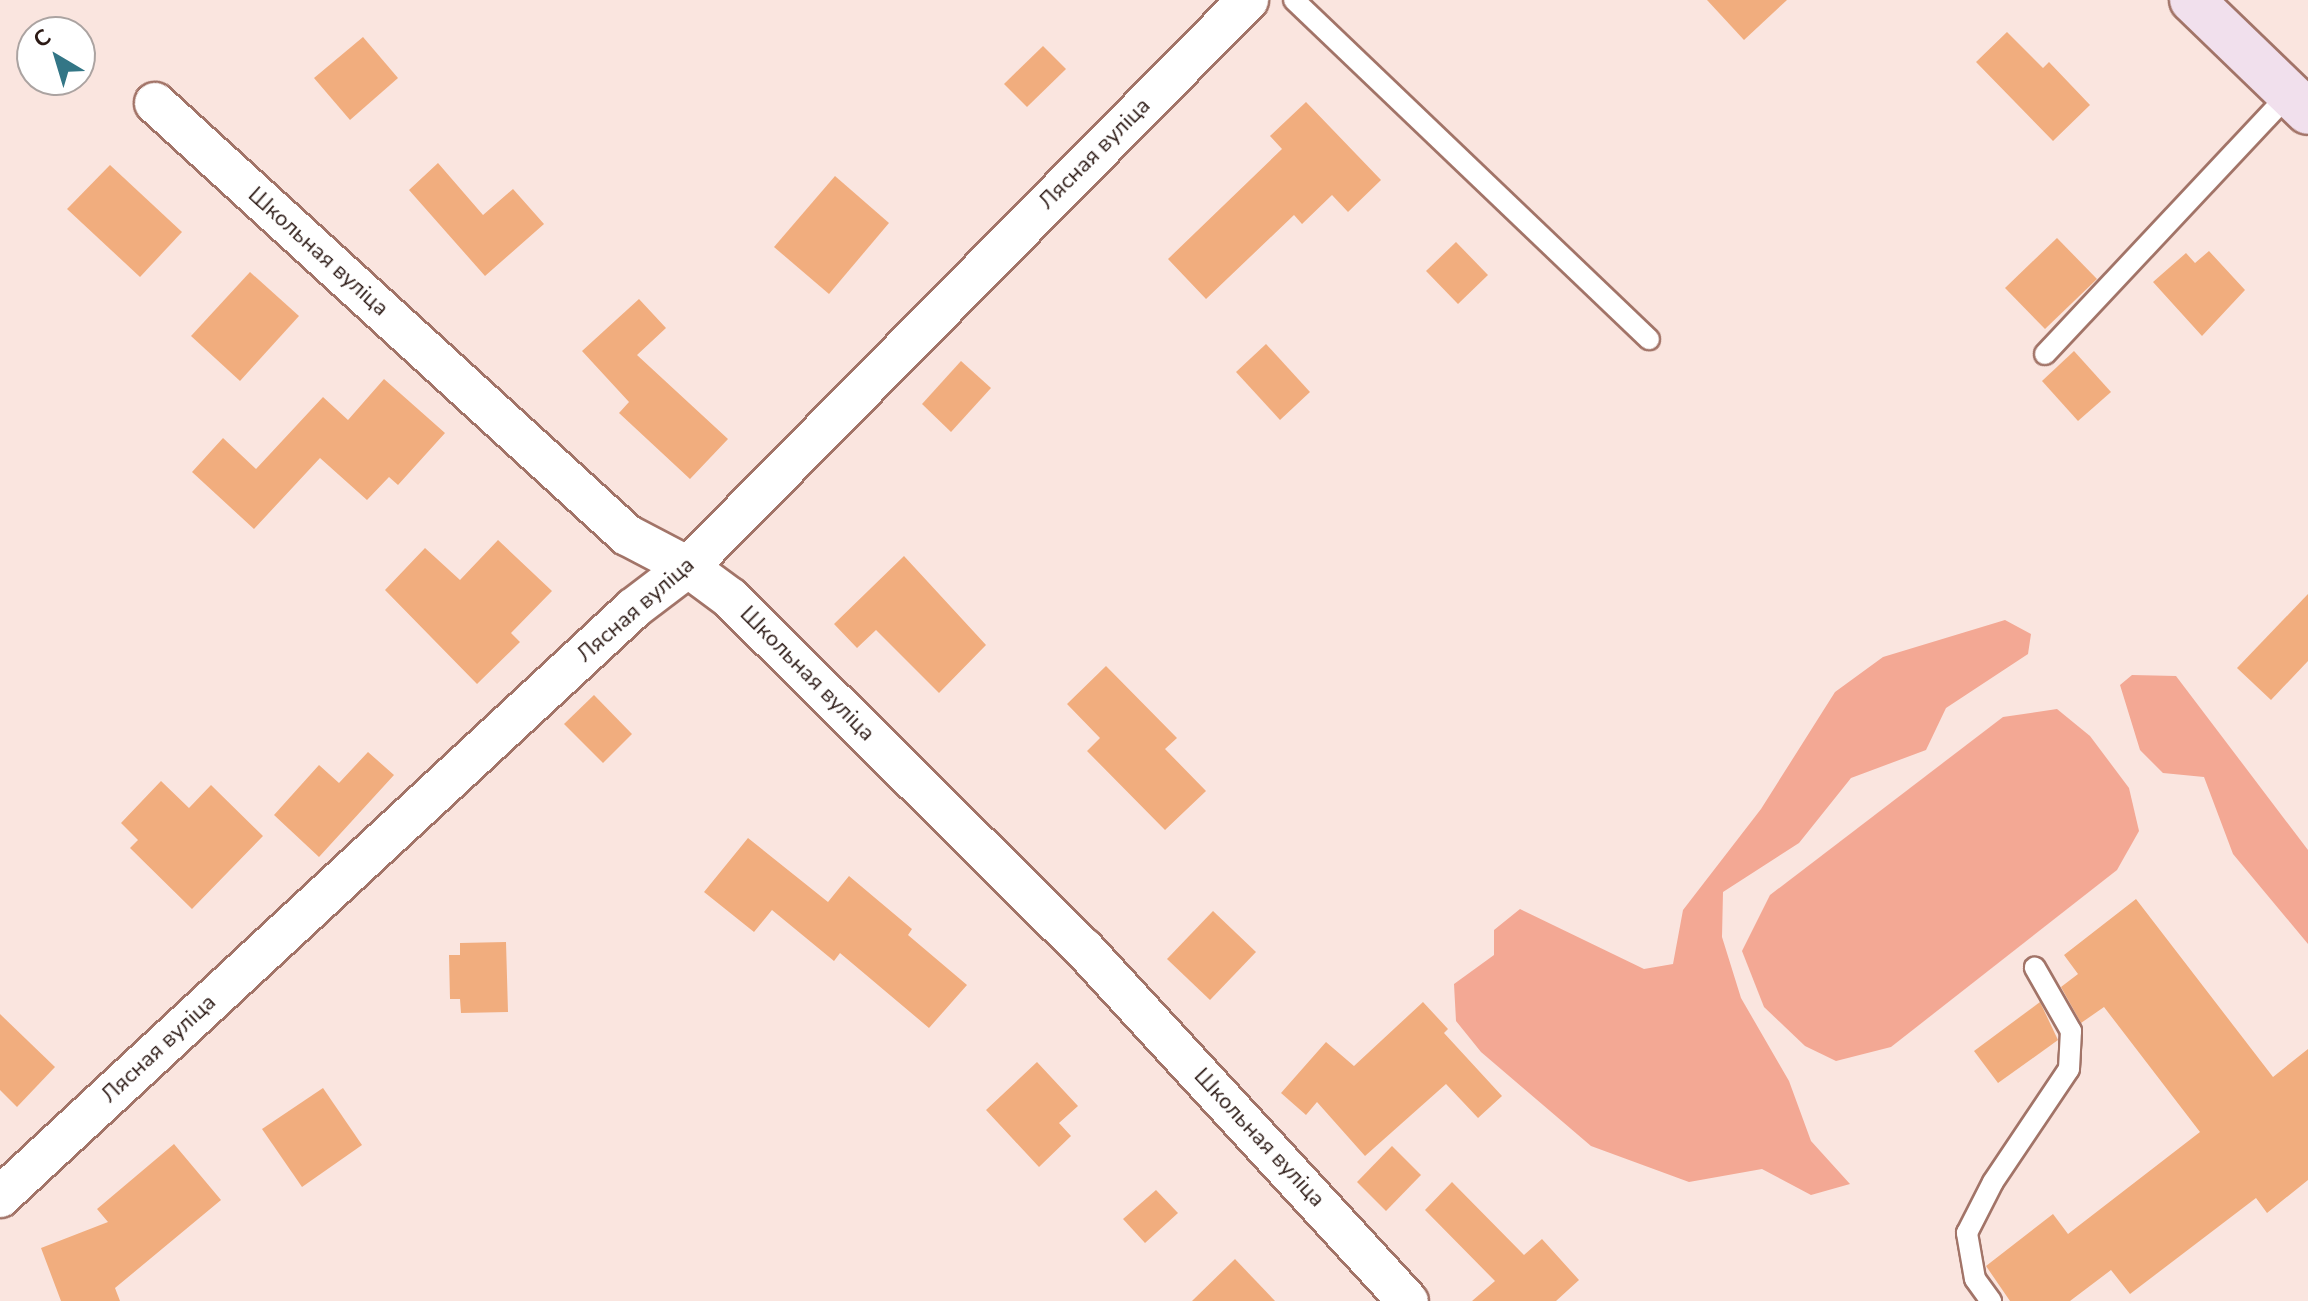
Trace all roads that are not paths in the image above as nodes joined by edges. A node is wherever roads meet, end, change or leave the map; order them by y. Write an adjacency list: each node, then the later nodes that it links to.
1 (1248, 0): 8 (street, Лясная вуліца)
2 (1294, 0): 6 (lane)
3 (2192, 0): 5 (street)
4 (155, 103): 8 (street, Школьная вуліца)
5 (2299, 103): 7 (lane)
6 (1649, 339)
7 (2045, 354)
8 (688, 567): 10 (street, Лясная вуліца); 11 (street, Школьная вуліца)
9 (2035, 968): 12 (lane)
10 (0, 1197)
11 (1408, 1301)
12 (1991, 1301)

